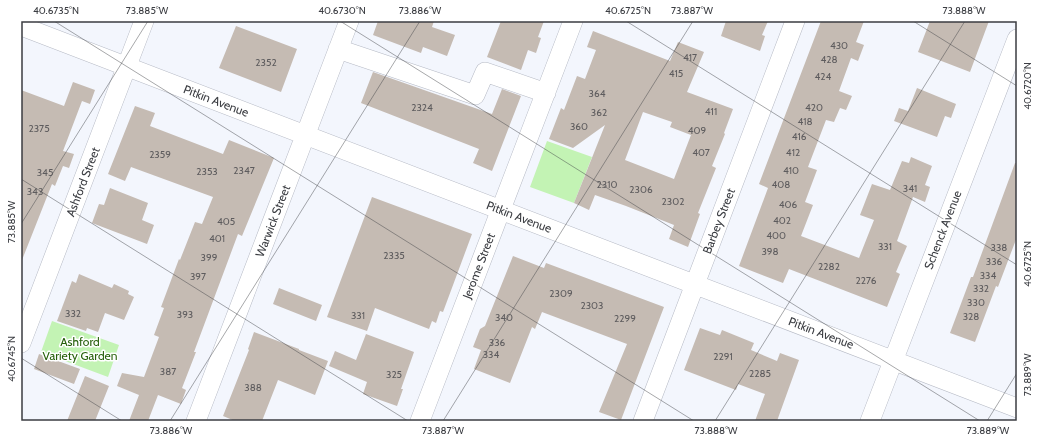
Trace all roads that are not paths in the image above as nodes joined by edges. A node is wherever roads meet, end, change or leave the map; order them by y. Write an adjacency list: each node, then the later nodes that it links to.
1 (144, 21): 8 (street, Ashford Street)
2 (349, 21): 7 (street, Warwick Street)
3 (574, 21): 9 (street, Jerome Street)
4 (796, 21): 12 (street, Barbey Street)
5 (21, 26): 8 (street, Pitkin Avenue)
6 (1017, 39): 14 (street, Schenck Avenue)
7 (338, 49): 9 (street); 10 (street, Warwick Street)
8 (127, 66): 10 (street, Pitkin Avenue); 13 (street, Ashford Street)
9 (546, 93): 11 (street, Jerome Street)
10 (305, 135): 11 (street, Pitkin Avenue); 16 (street, Warwick Street)
11 (500, 210): 12 (street, Pitkin Avenue); 17 (street, Jerome Street)
12 (695, 284): 14 (street, Pitkin Avenue); 18 (street, Barbey Street)
13 (21, 343)
14 (893, 360): 15 (street, Pitkin Avenue); 19 (street, Schenck Avenue)
15 (1017, 408)
16 (196, 421)
17 (420, 421)
18 (643, 421)
19 (870, 421)

